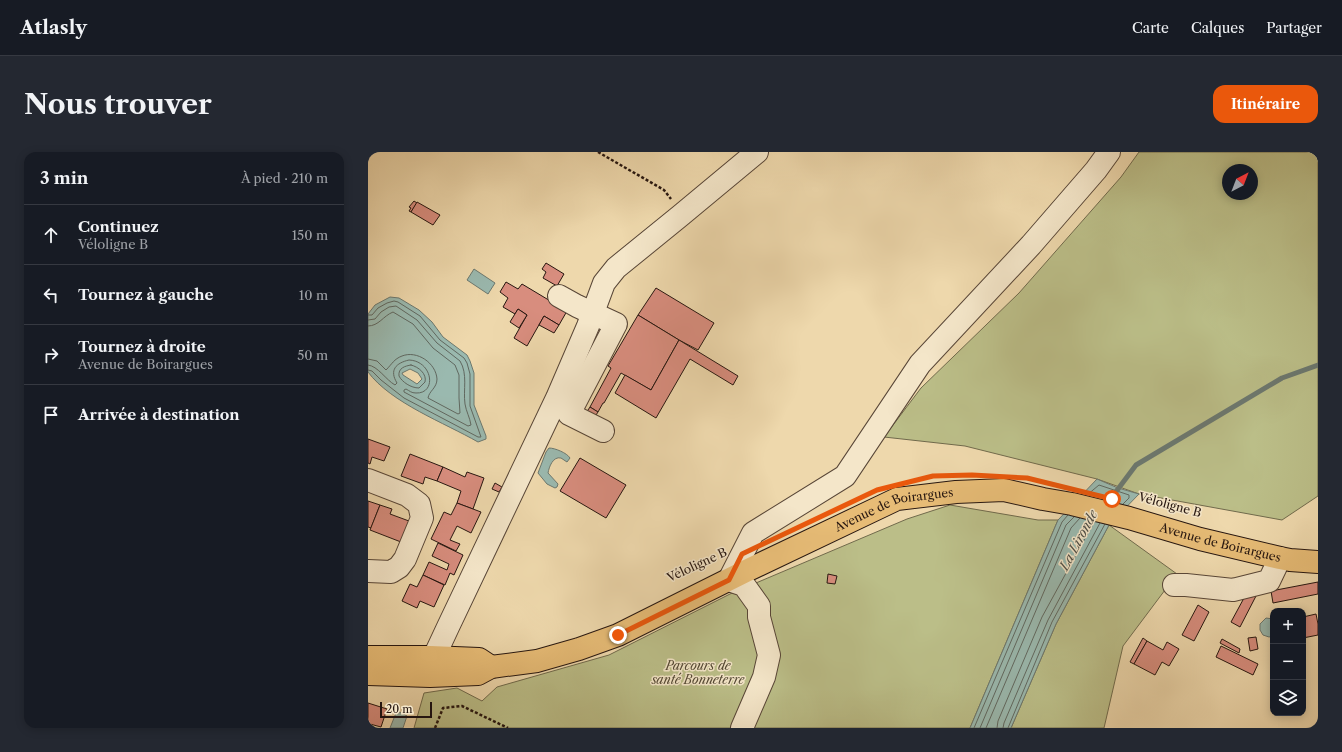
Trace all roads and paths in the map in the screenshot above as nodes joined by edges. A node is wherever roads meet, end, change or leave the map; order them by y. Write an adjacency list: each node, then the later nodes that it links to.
1 (598, 152): 4 (path)
2 (757, 152): 4 (street)
3 (1109, 152): 12 (street)
4 (680, 216): 6 (street)
5 (559, 296): 6 (street)
6 (593, 313): 7 (street); 15 (street)
7 (603, 431)
8 (368, 480): 11 (street)
9 (1280, 558): 10 (main road, Avenue de Boirargues); 12 (main road, Avenue de Boirargues); 13 (street)
10 (1318, 562)
11 (368, 571)
12 (729, 580): 15 (main road, Avenue de Boirargues); 19 (street)
13 (1174, 585)
14 (368, 657): 15 (main road, Avenue de Boirargues)
15 (432, 666): 16 (main road, Avenue de Boirargues)
16 (368, 674)
17 (435, 728): 18 (path)
18 (508, 728)
19 (742, 728)

